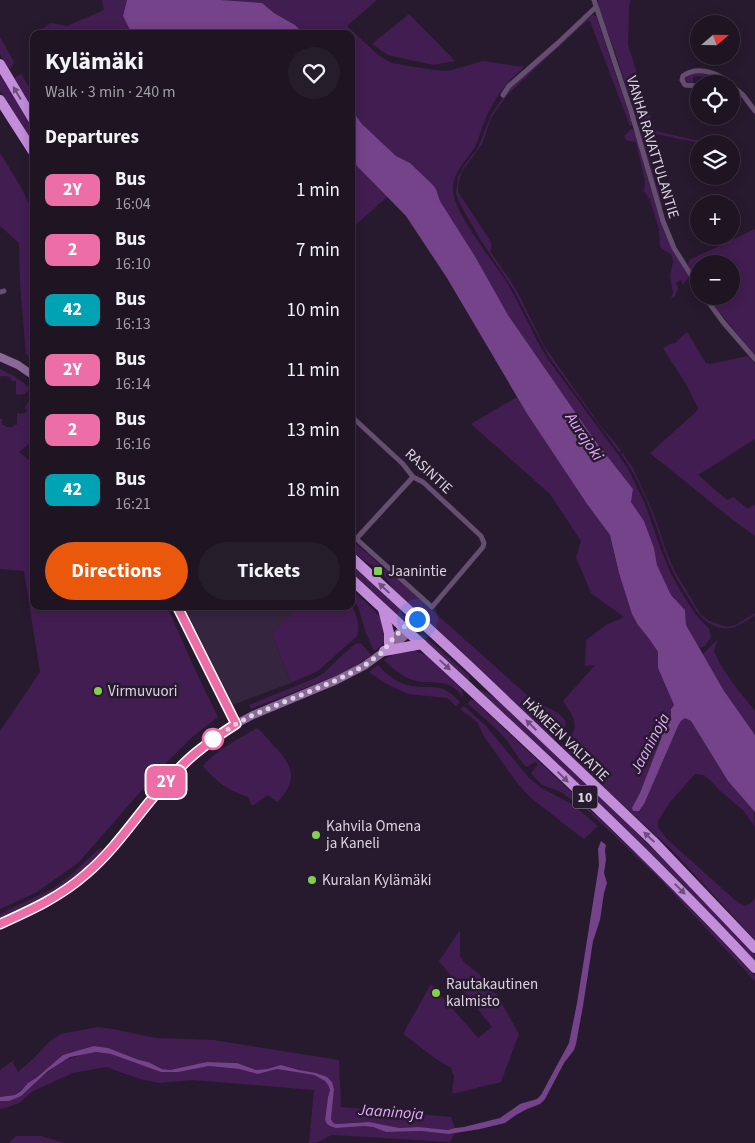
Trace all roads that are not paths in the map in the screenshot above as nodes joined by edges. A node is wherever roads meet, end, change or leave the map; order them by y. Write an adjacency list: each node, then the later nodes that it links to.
1 (594, 0): 2 (street, VANHA RAVATTULANTIE)
2 (596, 7): 7 (street); 12 (street, VANHA RAVATTULANTIE)
3 (0, 64): 10 (highway, one-way to 3)
4 (716, 75): 5 (street)
5 (690, 85)
6 (740, 94): 9 (street)
7 (502, 95)
8 (0, 100): 11 (highway)
9 (755, 111)
10 (30, 114)
11 (30, 147)
12 (690, 274)
13 (711, 305): 15 (street)
14 (0, 357): 16 (main road)
15 (755, 360)
16 (30, 373)
17 (355, 420): 18 (street, RASINTIE)
18 (413, 477): 19 (street); 19 (street, RASINTIE)
19 (356, 539)
20 (355, 561): 24 (highway, HÄMEEN VALTATIE / 10, one-way to 20)
21 (355, 583): 22 (highway, HÄMEEN VALTATIE / 10)
22 (382, 608): 25 (highway, HÄMEEN VALTATIE / 10); 27 (highway)
23 (179, 610): 28 (main road)
24 (417, 619): 25 (main road); 30 (highway, HÄMEEN VALTATIE / 10, one-way to 24)
25 (406, 630): 26 (highway, HÄMEEN VALTATIE / 10); 27 (main road)
26 (422, 644): 27 (highway); 31 (highway, HÄMEEN VALTATIE / 10, one-way to 31)
27 (386, 647): 28 (main road)
28 (236, 724): 29 (main road)
29 (0, 924)
30 (755, 948)
31 (755, 968)

